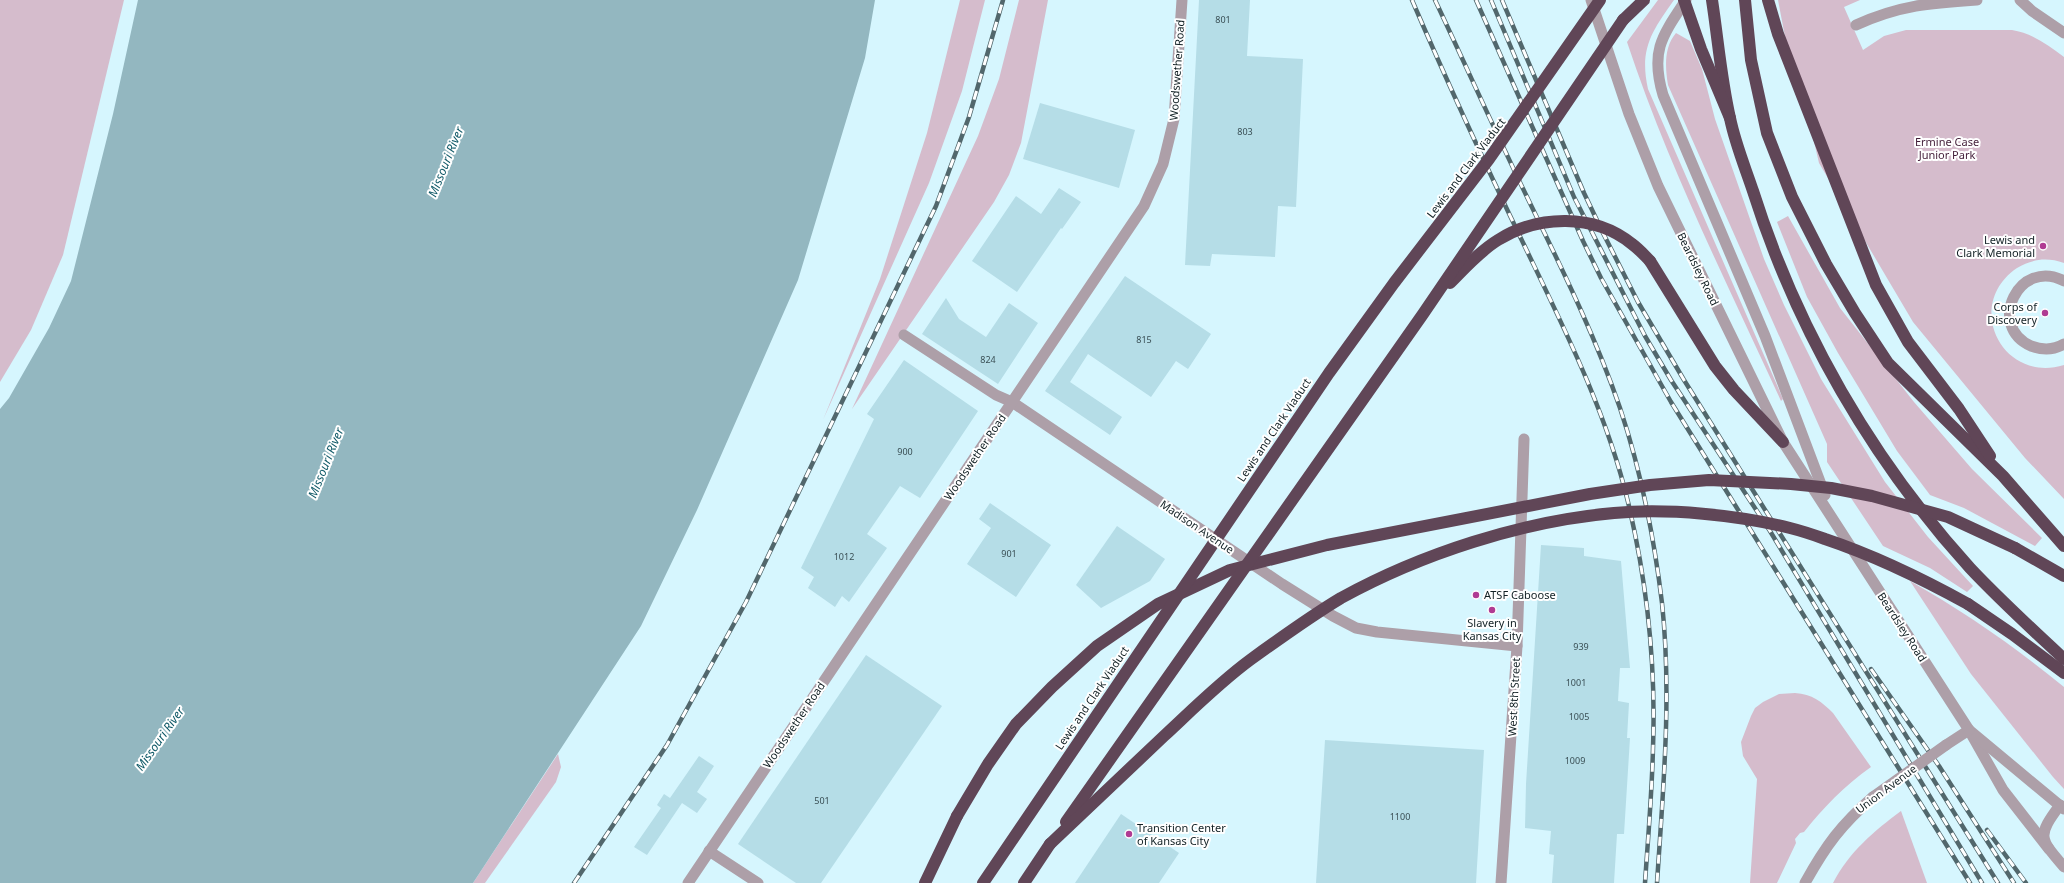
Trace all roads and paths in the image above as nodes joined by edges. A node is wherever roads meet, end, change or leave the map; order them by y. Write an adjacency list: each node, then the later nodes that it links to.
1 (1182, 0): 20 (street, Woodswether Road)
2 (1592, 0): 22 (street, Beardsley Road)
3 (1600, 0): 39 (highway, Lewis and Clark Viaduct, bridge)
4 (1637, 0): 12 (highway)
5 (1644, 0): 12 (highway)
6 (1685, 0): 15 (highway, bridge); 24 (street, Beardsley Road)
7 (1712, 0): 15 (highway, bridge)
8 (1768, 0): 23 (highway)
9 (1977, 0): 13 (street)
10 (2020, 0): 14 (street)
11 (1745, 2): 23 (highway)
12 (1623, 20): 17 (highway, bridge)
13 (1856, 25)
14 (2064, 33)
15 (1730, 118): 28 (highway)
16 (2064, 281): 19 (street)
17 (1423, 314): 22 (highway, bridge); 32 (highway, bridge)
18 (904, 335): 20 (street, Madison Avenue)
19 (2064, 344)
20 (1012, 402): 27 (street, Madison Avenue); 34 (street, Woodswether Road)
21 (1524, 439): 27 (street, West 8th Street)
22 (1783, 442): 24 (street, Beardsley Road)
23 (2003, 476): 25 (highway)
24 (1836, 523): 30 (street, Beardsley Road)
25 (2064, 546)
26 (2064, 576): 38 (highway, bridge)
27 (1517, 646): 41 (street, West 8th Street)
28 (2064, 659)
29 (2064, 673): 32 (highway, bridge)
30 (1968, 730): 31 (street, Beardsley Road); 33 (street, Beardsley Road); 42 (street, Union Avenue, bridge)
31 (2062, 807): 33 (street)
32 (1050, 844): 40 (highway)
33 (2049, 849): 35 (street, Beardsley Road)
34 (709, 851): 36 (street, Woodswether Road); 37 (street)
35 (2064, 866)
36 (688, 883)
37 (758, 883)
38 (925, 883)
39 (983, 883)
40 (1024, 883)
41 (1501, 883)
42 (1805, 883)

